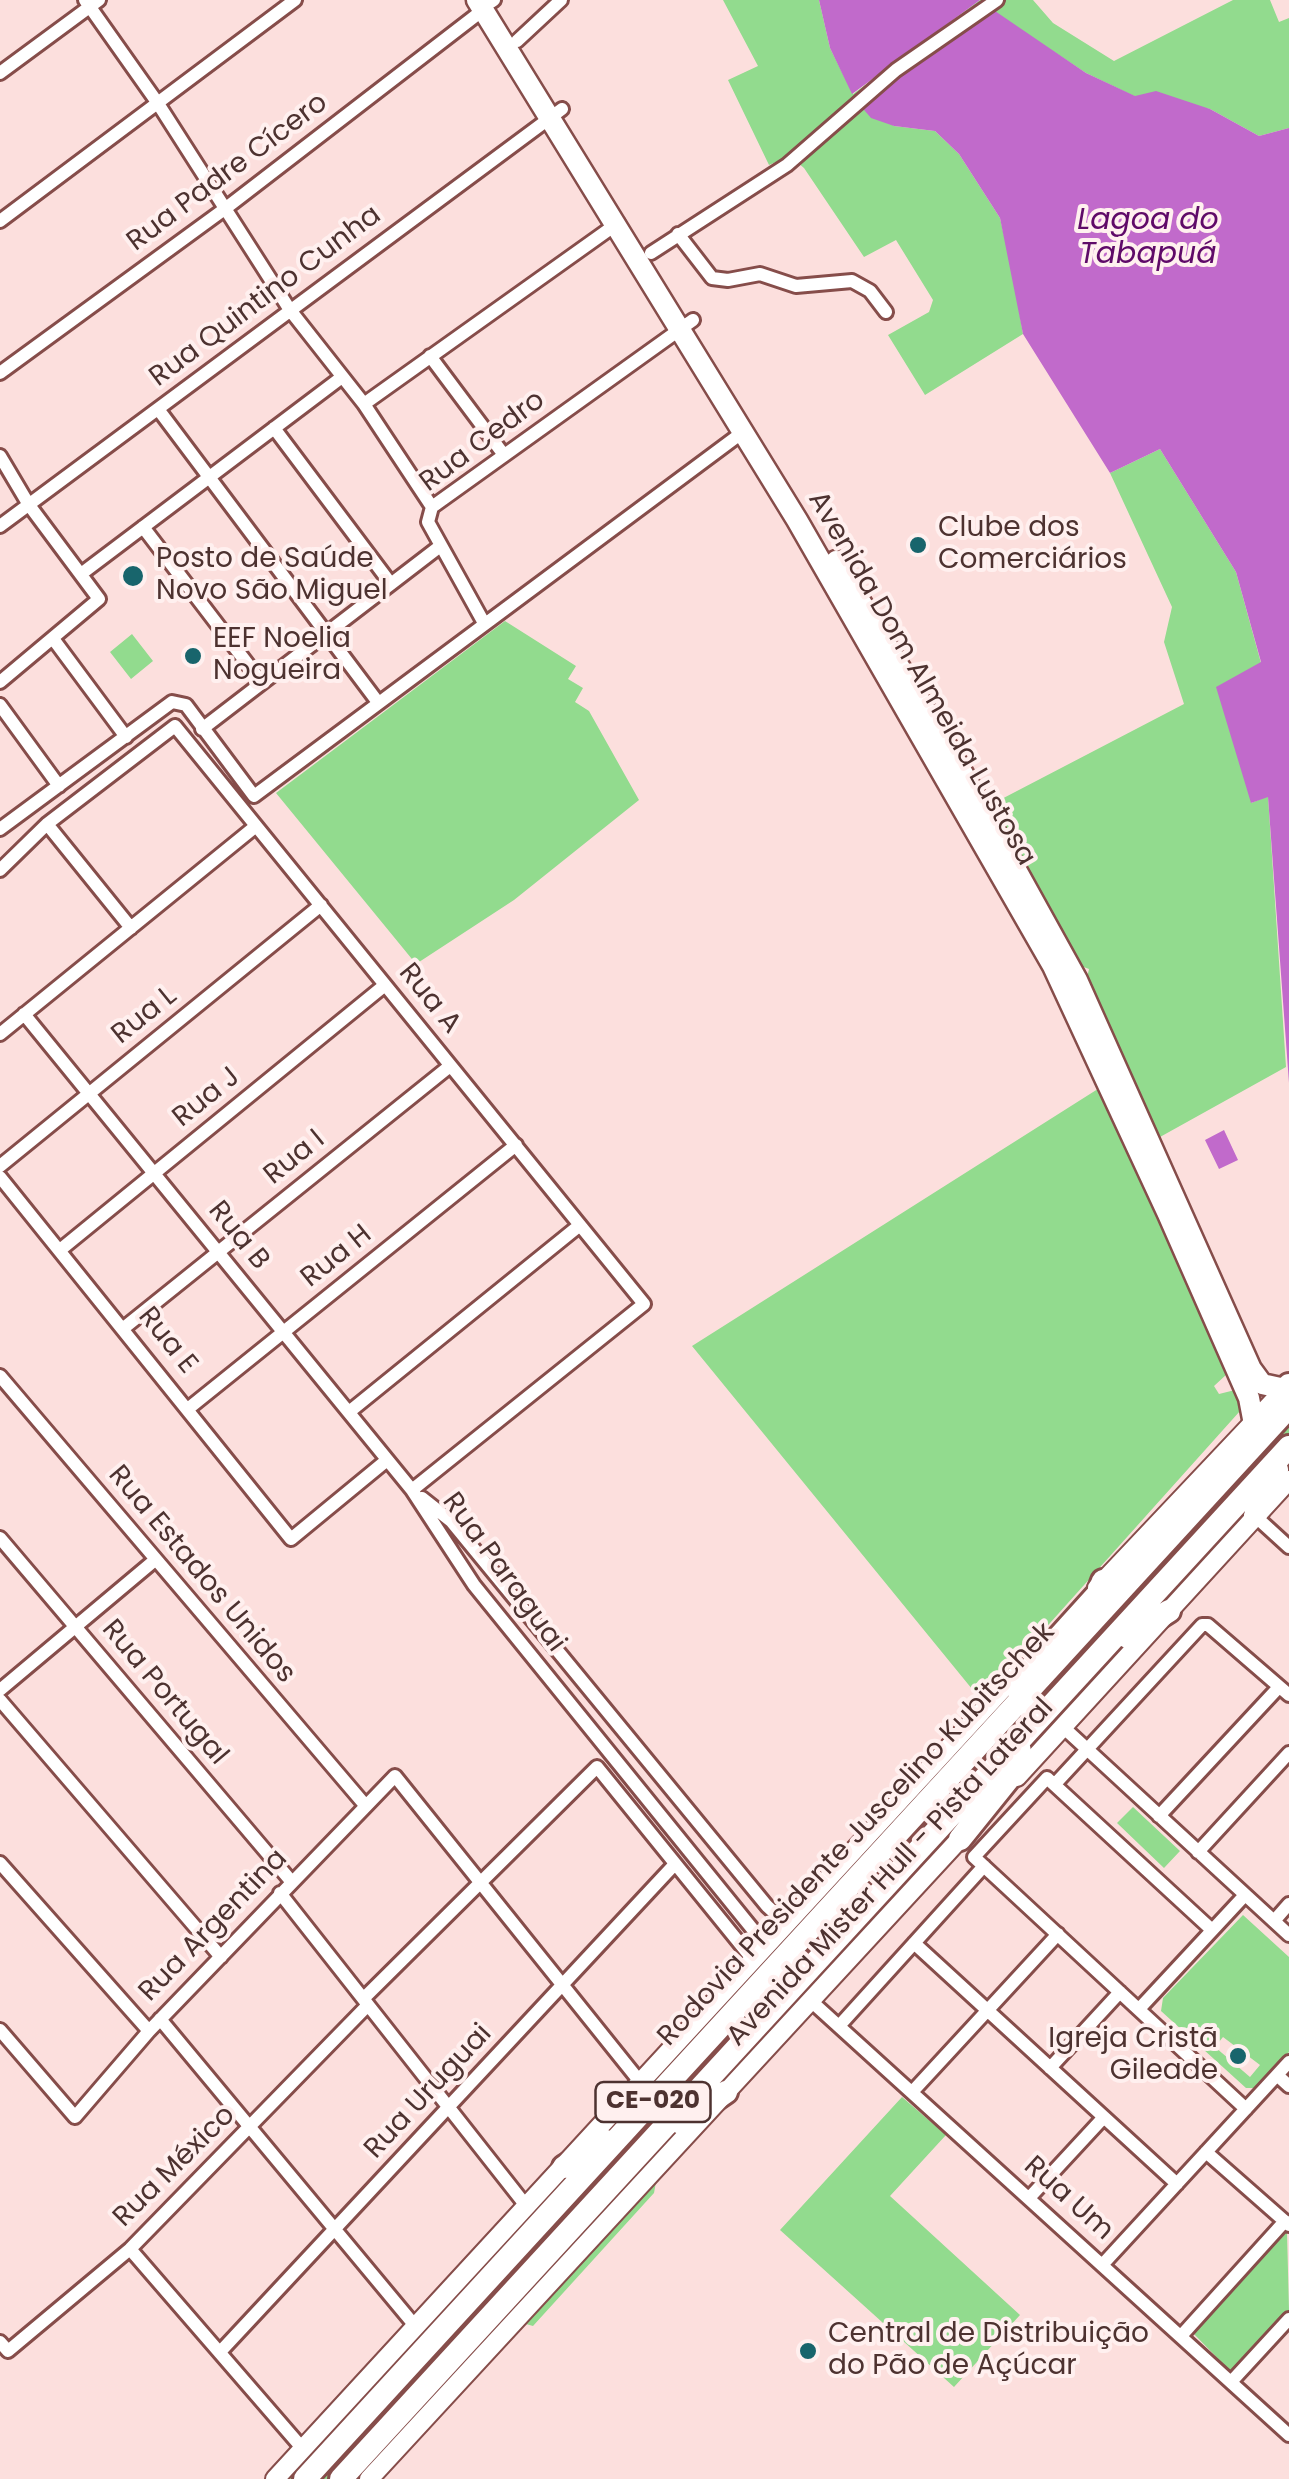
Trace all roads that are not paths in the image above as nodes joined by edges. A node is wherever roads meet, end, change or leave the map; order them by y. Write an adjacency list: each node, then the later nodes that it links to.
1 (295, 0): 8 (street)
2 (561, 0): 6 (street)
3 (997, 0): 13 (street)
4 (91, 2): 7 (street); 8 (street)
5 (487, 2): 6 (main road, Avenida Dom Almeida Lustosa); 9 (main road, Avenida Dom Almeida Lustosa); 10 (street, Rua Padre Cícero)
6 (518, 41): 9 (main road, Avenida Dom Almeida Lustosa)
7 (0, 73)
8 (157, 102): 10 (street); 11 (street)
9 (556, 112): 12 (main road, Avenida Dom Almeida Lustosa); 14 (main road, Avenida Dom Almeida Lustosa); 15 (street, Rua Quintino Cunha)
10 (226, 208): 15 (street); 19 (street, Rua Padre Cícero)
11 (0, 221)
12 (618, 223): 17 (main road, Avenida Dom Almeida Lustosa); 18 (street)
13 (678, 234): 14 (street); 16 (street)
14 (650, 253): 17 (main road, Avenida Dom Almeida Lustosa)
15 (290, 310): 20 (street); 22 (street, Rua Quintino Cunha)
16 (886, 312)
17 (687, 324): 24 (main road, Avenida Dom Almeida Lustosa); 25 (street, Rua Cedro); 42 (main road, Avenida Dom Almeida Lustosa)
18 (430, 356): 21 (street); 25 (street)
19 (0, 373)
20 (342, 377): 21 (street); 23 (street)
21 (364, 404): 29 (street)
22 (158, 409): 27 (street); 28 (street, Rua Quintino Cunha)
23 (274, 428): 27 (street); 34 (street)
24 (743, 432): 35 (street); 42 (main road, Avenida Dom Almeida Lustosa)
25 (504, 455): 29 (street, Rua Cedro)
26 (0, 456): 28 (street)
27 (208, 478): 31 (street); 36 (street)
28 (29, 504): 30 (street, Rua Quintino Cunha); 33 (street)
29 (432, 507): 32 (street, Rua Cedro)
30 (0, 526)
31 (143, 527): 33 (street); 39 (street)
32 (439, 547): 34 (street); 35 (street)
33 (81, 574): 37 (street)
34 (391, 584): 36 (street)
35 (484, 623): 40 (street)
36 (326, 634): 39 (street); 40 (street)
37 (54, 640): 38 (street); 44 (street)
38 (0, 682)
39 (262, 683): 43 (street)
40 (378, 701): 43 (street)
41 (0, 705): 45 (street)
42 (921, 716): 66 (main road, Avenida Dom Almeida Lustosa)
43 (202, 729): 44 (street)
44 (126, 738): 45 (street)
45 (59, 786): 48 (street)
46 (48, 824): 47 (street, Rua A); 49 (street); 51 (street)
47 (256, 826): 50 (street, Rua A); 51 (street)
48 (0, 830)
49 (0, 870)
50 (321, 905): 52 (street, Rua A); 56 (street, Rua L)
51 (131, 928): 53 (street)
52 (385, 985): 55 (street, Rua A); 59 (street, Rua J)
53 (24, 1014): 54 (street); 56 (street, Rua B)
54 (0, 1034)
55 (450, 1066): 57 (street, Rua A); 63 (street, Rua I)
56 (89, 1094): 58 (street, Rua L); 59 (street, Rua B)
57 (516, 1145): 61 (street, Rua A); 65 (street, Rua H)
58 (0, 1166)
59 (154, 1173): 62 (street, Rua J); 63 (street, Rua B)
60 (0, 1177): 62 (street, Rua E)
61 (580, 1225): 70 (street); 75 (street, Rua A)
62 (60, 1250): 64 (street, Rua E)
63 (218, 1252): 64 (street, Rua I); 65 (street, Rua B)
64 (125, 1328): 69 (street, Rua E)
65 (283, 1332): 69 (street, Rua H); 70 (street, Rua B)
66 (1245, 1372): 68 (main road); 71 (main road, Avenida Dom Almeida Lustosa)
67 (0, 1376): 79 (street, Rua Estados Unidos)
68 (1288, 1394): 71 (main road, Avenida Mister Hull - Pista Lateral); 87 (highway, Rodovia Presidente Juscelino Kubitschek / CE-020)
69 (189, 1408): 73 (street, Rua E)
70 (349, 1412): 73 (street, Rua B)
71 (1253, 1419): 80 (main road, Avenida Mister Hull - Pista Lateral)
72 (1288, 1448): 76 (highway); 83 (highway, Rodovia Presidente Juscelino Kubitschek / CE-020)
73 (387, 1460): 75 (street, Rua B)
74 (1289, 1480): 76 (main road, Avenida Mister Hull - Pista Lateral)
75 (412, 1490): 107 (street, Rua Paraguai); 112 (street, Rua Paraguai)
76 (1255, 1516): 78 (street); 81 (main road, Avenida Mister Hull - Pista Lateral)
77 (0, 1538): 82 (street, Rua Portugal)
78 (1289, 1546)
79 (154, 1560): 82 (street); 94 (street, Rua Estados Unidos)
80 (1103, 1581): 87 (highway); 107 (main road, Avenida Mister Hull - Pista Lateral)
81 (1170, 1610): 83 (highway); 88 (main road, Avenida Mister Hull - Pista Lateral)
82 (75, 1627): 84 (street); 101 (street, Rua Portugal)
83 (1100, 1656): 88 (highway, Rodovia Presidente Juscelino Kubitschek / CE-020)
84 (0, 1690)
85 (1284, 1691): 91 (street); 95 (street)
86 (0, 1700): 113 (street)
87 (1023, 1701): 88 (highway); 89 (highway, Rodovia Presidente Juscelino Kubitschek / CE-020)
88 (1052, 1723): 90 (highway, Rodovia Presidente Juscelino Kubitschek / CE-020); 91 (street); 96 (main road, Avenida Mister Hull - Pista Lateral)
89 (1000, 1726): 90 (highway); 135 (highway, Rodovia Presidente Juscelino Kubitschek / CE-020)
90 (1019, 1743): 96 (highway); 137 (highway, Rodovia Presidente Juscelino Kubitschek / CE-020)
91 (1086, 1750): 93 (street); 95 (street)
92 (1289, 1753): 97 (street)
93 (1055, 1784): 100 (street); 108 (street)
94 (366, 1805): 101 (street, Rua Argentina); 102 (street, Rua Argentina)
95 (1160, 1816): 97 (street)
96 (960, 1840): 118 (main road, Avenida Mister Hull - Pista Lateral)
97 (1198, 1852): 104 (street)
98 (0, 1863): 124 (street)
99 (674, 1866): 102 (street, Rua México); 114 (street); 115 (street, Rua Uruguai)
100 (984, 1866): 109 (street); 111 (street)
101 (291, 1881): 103 (street, Rua Argentina)
102 (481, 1881): 115 (street); 117 (street, Rua México)
103 (280, 1893): 113 (street, Rua Argentina); 117 (street)
104 (1245, 1894): 106 (street); 108 (street)
105 (1289, 1904): 106 (street)
106 (1274, 1921): 110 (street)
107 (788, 1925): 112 (main road, Avenida Mister Hull - Pista Lateral)
108 (1212, 1930): 119 (street)
109 (1058, 1934): 116 (street); 120 (street)
110 (1289, 1935)
111 (914, 1943): 120 (street); 122 (street)
112 (767, 1946): 114 (main road, Avenida Mister Hull - Pista Lateral)
113 (221, 1956): 121 (street, Rua Argentina)
114 (754, 1961): 128 (main road, Avenida Mister Hull - Pista Lateral)
115 (562, 1985): 128 (street); 132 (street, Rua Uruguai)
116 (1120, 1992): 119 (street); 126 (street)
117 (366, 2001): 132 (street); 136 (street, Rua México)
118 (811, 2001): 122 (street, Rua Um); 131 (main road, Avenida Mister Hull - Pista Lateral)
119 (1139, 2009): 133 (street)
120 (988, 2010): 126 (street); 130 (street)
121 (160, 2019): 124 (street, Rua Argentina); 136 (street)
122 (838, 2026): 130 (street, Rua Um)
123 (0, 2030): 124 (street, Rua Argentina)
124 (149, 2031)
125 (1289, 2062): 127 (street)
126 (1050, 2068): 134 (street)
127 (1277, 2075): 129 (street); 133 (street)
128 (642, 2083): 139 (main road, Avenida Mister Hull - Pista Lateral)
129 (1289, 2086)
130 (913, 2091): 141 (street, Rua Um)
131 (726, 2092): 137 (highway); 158 (main road, Avenida Mister Hull - Pista Lateral)
132 (449, 2108): 142 (street); 144 (street, Rua Uruguai)
133 (1246, 2108): 138 (street)
134 (1104, 2117): 140 (street); 141 (street)
135 (637, 2119): 139 (highway); 156 (highway, Rodovia Presidente Juscelino Kubitschek / CE-020)
136 (252, 2126): 144 (street); 145 (street, Rua México)
137 (650, 2145): 157 (highway, Rodovia Presidente Juscelino Kubitschek / CE-020)
138 (1206, 2152): 140 (street); 143 (street)
139 (564, 2167): 142 (main road, Avenida Mister Hull - Pista Lateral)
140 (1176, 2184): 146 (street)
141 (1030, 2198): 146 (street, Rua Um)
142 (527, 2207): 148 (main road, Avenida Mister Hull - Pista Lateral)
143 (1287, 2223): 149 (street)
144 (335, 2230): 148 (street); 151 (street, Rua Uruguai)
145 (130, 2249): 150 (street, Rua México); 151 (street)
146 (1102, 2264): 149 (street, Rua Um)
147 (1289, 2318): 152 (street)
148 (416, 2327): 154 (main road, Avenida Mister Hull - Pista Lateral)
149 (1181, 2336): 152 (street, Rua Um)
150 (4, 2347)
151 (220, 2352): 154 (street)
152 (1231, 2382): 153 (street, Rua Um)
153 (1289, 2436)
154 (303, 2449): 155 (main road, Avenida Mister Hull - Pista Lateral)
155 (275, 2479)
156 (305, 2479)
157 (341, 2479)
158 (369, 2479)

